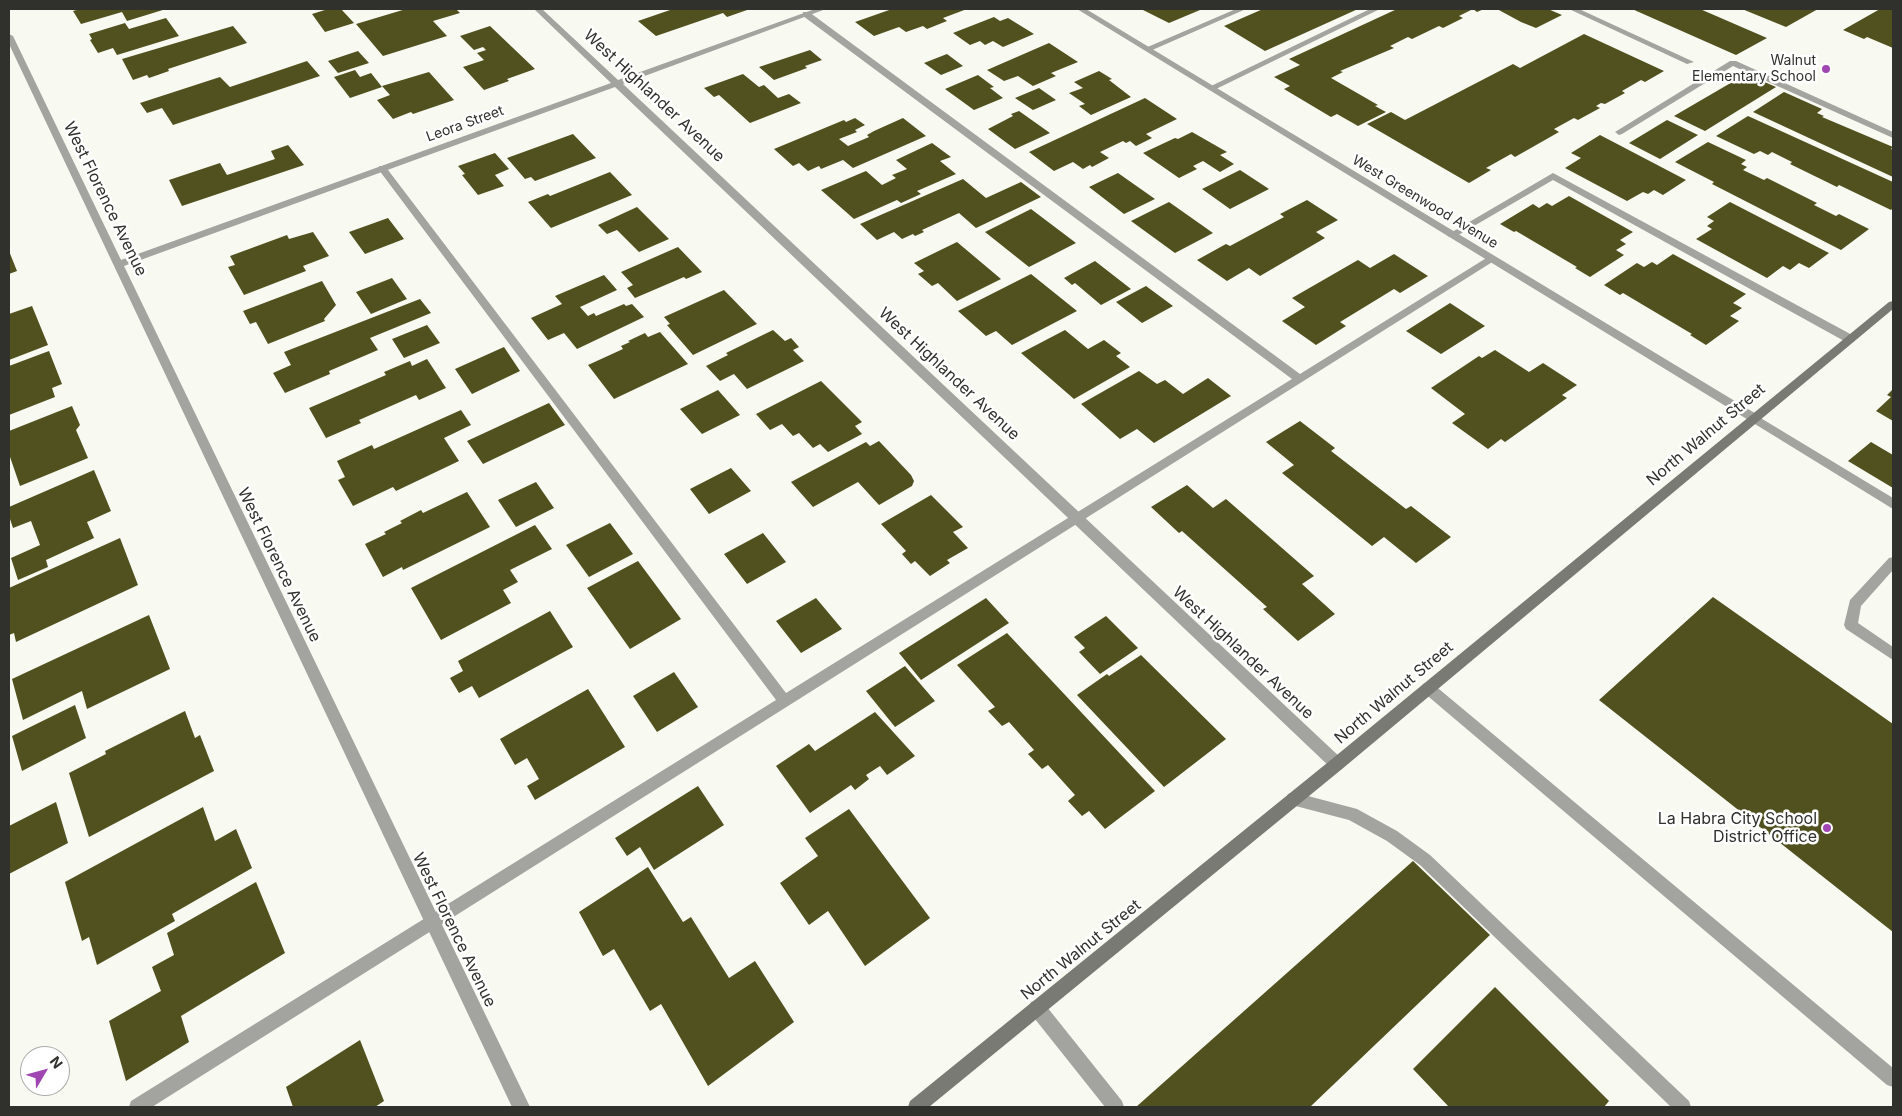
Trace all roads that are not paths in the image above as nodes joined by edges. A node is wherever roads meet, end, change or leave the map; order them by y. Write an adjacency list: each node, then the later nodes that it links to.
1 (538, 9): 11 (street, West Highlander Avenue)
2 (822, 9): 7 (street, Leora Street)
3 (1081, 9): 9 (street, West Greenwood Avenue)
4 (1242, 9): 9 (street)
5 (1376, 9): 12 (street)
6 (1573, 9): 10 (street)
7 (806, 14): 11 (street, Leora Street); 21 (street)
8 (9, 36): 18 (street, West Florence Avenue)
9 (1148, 49): 12 (street, West Greenwood Avenue)
10 (1690, 62)
11 (617, 83): 15 (street, Leora Street); 24 (street, West Highlander Avenue)
12 (1211, 88): 16 (street, West Greenwood Avenue)
13 (1619, 132): 14 (street)
14 (1893, 135)
15 (382, 168): 18 (street, Leora Street); 28 (street)
16 (1452, 235): 17 (street, West Greenwood Avenue); 20 (street)
17 (1492, 259): 21 (street); 22 (street, West Greenwood Avenue)
18 (118, 265): 31 (street, West Florence Avenue)
19 (1893, 304): 20 (street, North Walnut Street)
20 (1850, 339): 22 (street, North Walnut Street)
21 (1300, 379): 24 (street)
22 (1754, 418): 23 (street, West Greenwood Avenue); 27 (street, North Walnut Street)
23 (1893, 504)
24 (1078, 518): 28 (street); 29 (street, West Highlander Avenue)
25 (1893, 562): 26 (street)
26 (1893, 654)
27 (1428, 688): 29 (street, North Walnut Street); 33 (street)
28 (785, 702): 31 (street)
29 (1337, 764): 30 (street, North Walnut Street)
30 (1293, 799): 32 (street, North Walnut Street); 38 (street)
31 (432, 923): 34 (street); 35 (street, West Florence Avenue)
32 (1038, 1008): 36 (street, North Walnut Street); 37 (street)
33 (1893, 1079)
34 (137, 1107)
35 (521, 1107)
36 (916, 1107)
37 (1116, 1107)
38 (1683, 1107)

